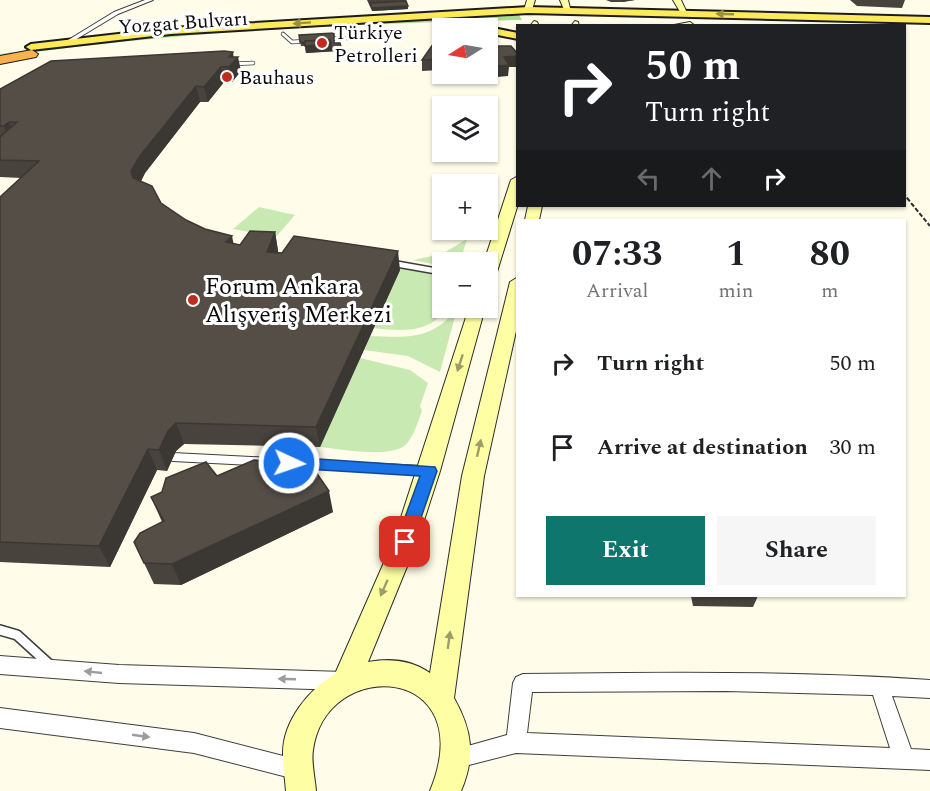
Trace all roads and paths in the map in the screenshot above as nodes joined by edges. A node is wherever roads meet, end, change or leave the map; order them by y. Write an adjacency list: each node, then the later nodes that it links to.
1 (150, 0): 23 (street)
2 (510, 0): 10 (main road)
3 (578, 0): 7 (main road)
4 (677, 0): 8 (main road)
5 (529, 5): 6 (main road, Yozgat Bulvarı); 10 (main road, Yozgat Bulvarı); 12 (main road)
6 (566, 5): 7 (main road, Yozgat Bulvarı); 13 (main road)
7 (646, 12): 8 (main road, Yozgat Bulvarı)
8 (685, 13): 9 (main road, Yozgat Bulvarı, one-way to 8)
9 (930, 20)
10 (419, 21): 11 (main road); 12 (main road, Yozgat Bulvarı); 15 (main road, Yozgat Bulvarı); 23 (main road, Yozgat Bulvarı, one-way to 23)
11 (432, 24)
12 (531, 24)
13 (579, 24): 14 (main road)
14 (690, 24)
15 (371, 29): 19 (main road, Yozgat Bulvarı); 22 (lane)
16 (906, 29): 17 (main road)
17 (930, 30)
18 (498, 32): 20 (main road)
19 (283, 34): 21 (lane); 24 (main road, Yozgat Bulvarı)
20 (516, 36)
21 (314, 40)
22 (325, 40)
23 (68, 42): 24 (main road, Yozgat Bulvarı)
24 (31, 51): 25 (highway); 26 (highway)
25 (0, 52)
26 (0, 59)
27 (253, 63): 28 (lane)
28 (229, 64)
29 (516, 186): 32 (main road)
30 (906, 196): 31 (path)
31 (930, 226)
32 (495, 252)
33 (387, 262): 34 (lane)
34 (432, 270)
35 (516, 291): 45 (main road, one-way to 35)
36 (474, 318): 38 (main road, one-way to 38)
37 (173, 457): 38 (lane)
38 (429, 471): 42 (main road, one-way to 42)
39 (0, 630): 41 (lane)
40 (0, 665): 41 (street)
41 (51, 667): 42 (street, one-way to 41)
42 (346, 681): 45 (main road); 51 (main road)
43 (879, 685): 44 (street); 47 (street); 49 (street)
44 (930, 688)
45 (440, 698): 48 (main road)
46 (0, 718): 51 (street, one-way to 51)
47 (516, 743): 48 (street); 49 (street)
48 (457, 758): 52 (main road)
49 (904, 759): 50 (street)
50 (930, 760)
51 (298, 780)
52 (445, 791)

